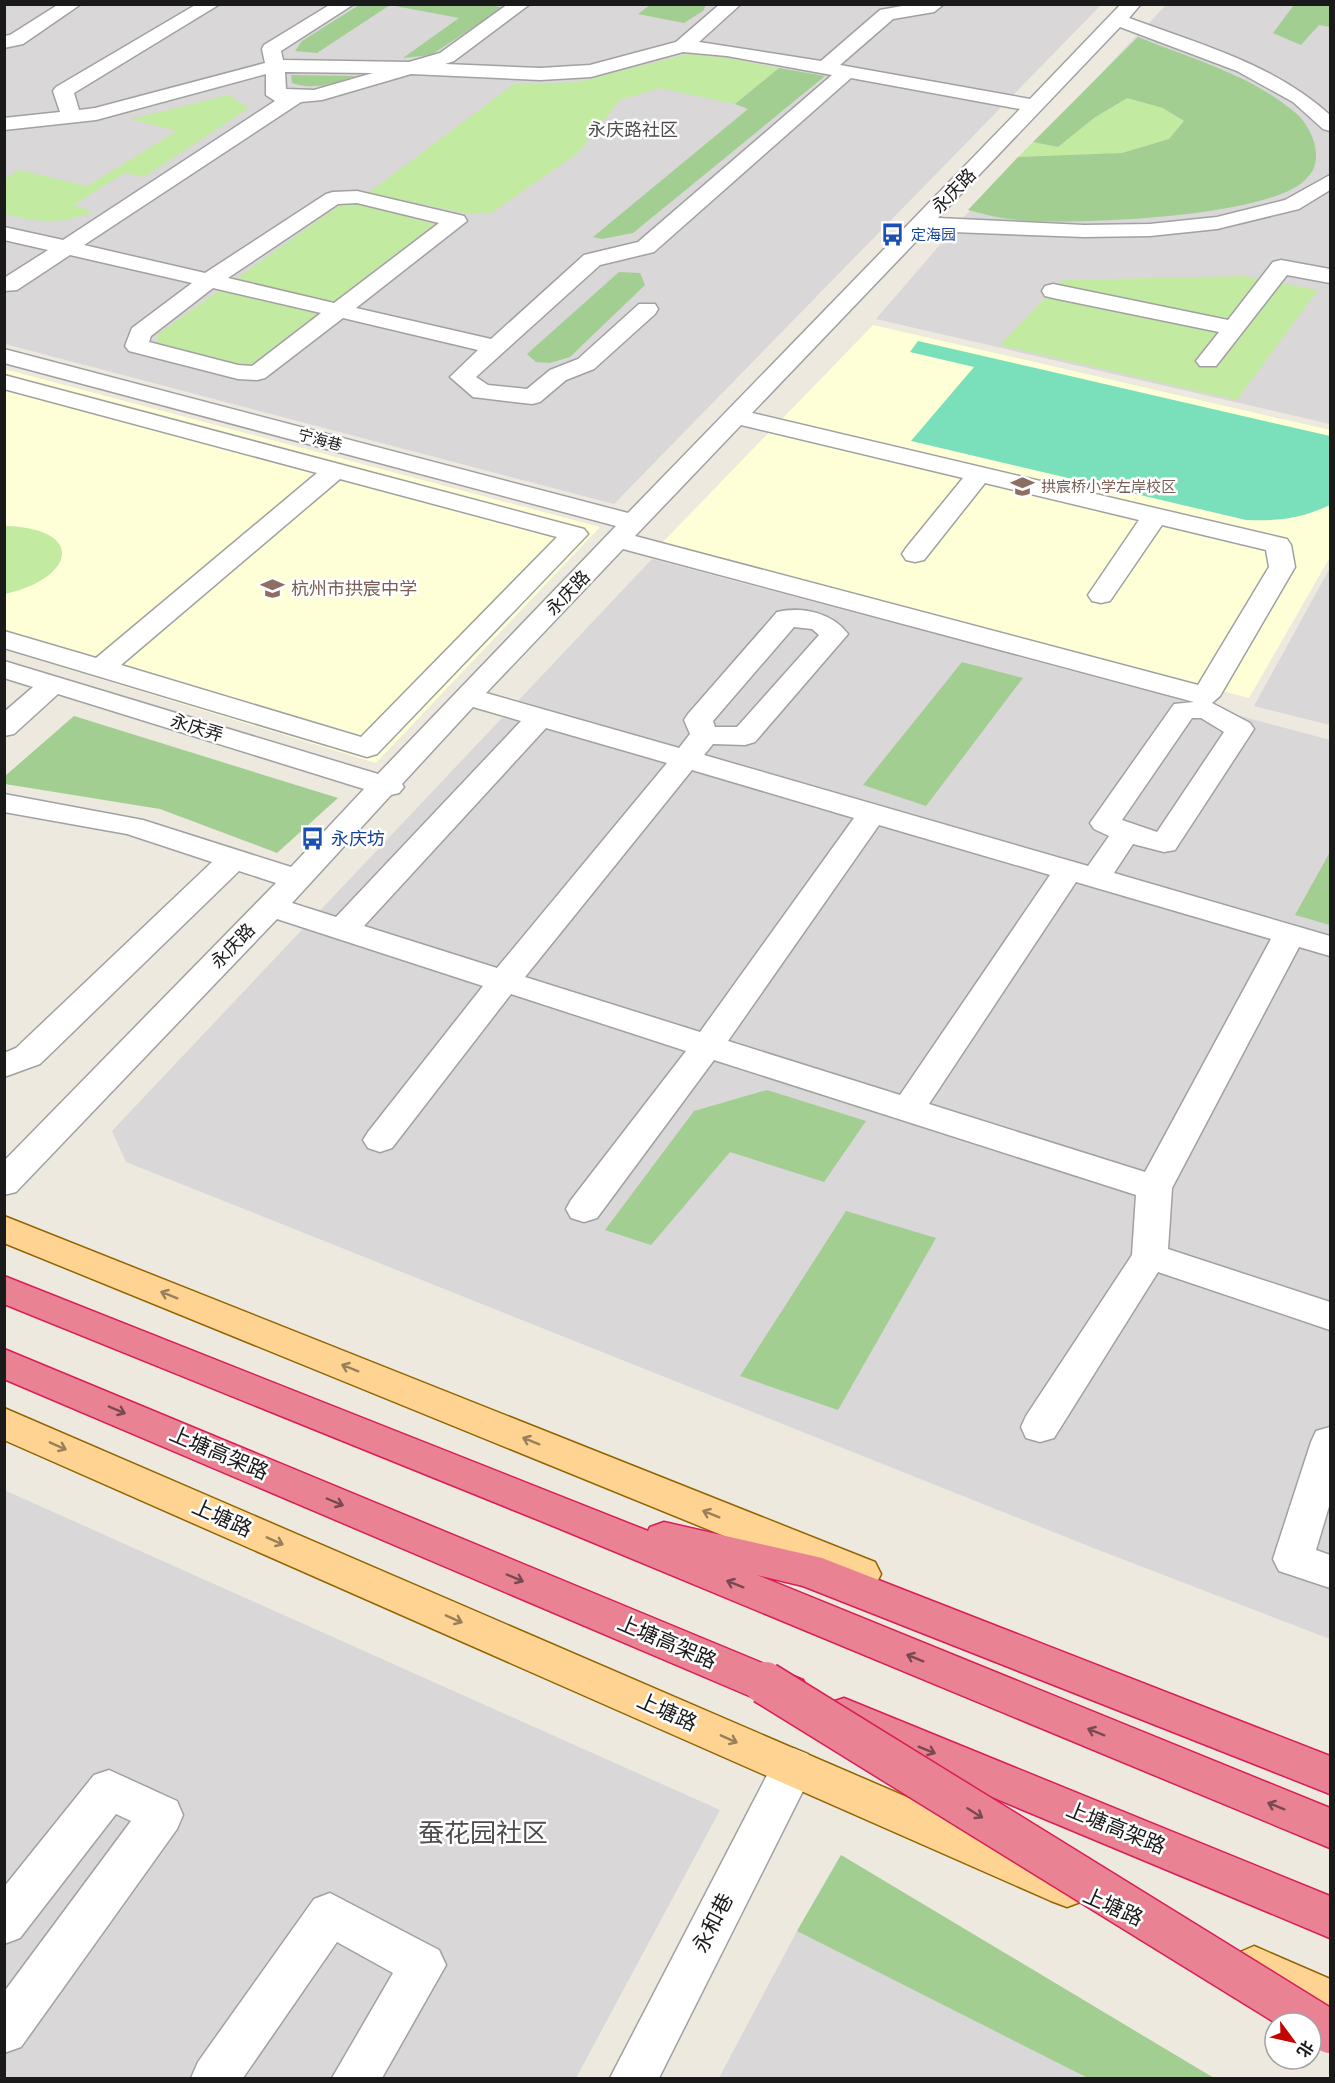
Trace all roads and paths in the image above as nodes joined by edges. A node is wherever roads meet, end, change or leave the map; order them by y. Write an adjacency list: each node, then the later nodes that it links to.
1 (47, 4): 10 (street)
2 (72, 4): 11 (street)
3 (211, 4): 19 (street)
4 (345, 4): 13 (street)
5 (521, 4): 14 (street)
6 (732, 4): 12 (street)
7 (935, 4): 8 (street)
8 (886, 10): 15 (street)
9 (1125, 13): 18 (street, 永庆路); 21 (street)
10 (4, 27)
11 (4, 42)
12 (683, 46): 14 (street); 15 (street)
13 (275, 66): 14 (street); 17 (street); 19 (street)
14 (408, 68): 17 (street)
15 (825, 68): 16 (street)
16 (848, 72): 18 (street); 33 (street)
17 (296, 96): 25 (street)
18 (1035, 106): 23 (street, 永庆路)
19 (72, 117): 20 (street)
20 (4, 124)
21 (1330, 124)
22 (1326, 190): 23 (street)
23 (922, 224): 37 (street, 永庆路)
24 (4, 233): 25 (street)
25 (67, 247): 27 (street); 28 (street)
26 (1330, 276): 32 (street)
27 (210, 280): 31 (street); 31 (street); 31 (street)
28 (9, 285)
29 (1053, 291): 32 (street)
30 (647, 309): 33 (street)
31 (338, 310): 33 (street)
32 (1234, 328): 35 (street)
33 (495, 346)
34 (4, 356): 41 (street, 宁海巷)
35 (1208, 361)
36 (4, 382): 38 (street)
37 (736, 417): 39 (street); 41 (street, 永庆路)
38 (336, 470): 45 (street); 45 (street)
39 (979, 474): 40 (street); 42 (street)
40 (1155, 516): 41 (street, 宁海巷); 43 (street)
41 (628, 532): 48 (street, 永庆路)
42 (915, 554)
43 (1101, 595)
44 (4, 639): 45 (street)
45 (101, 668)
46 (4, 669): 47 (street, 永庆弄)
47 (53, 684): 50 (street); 53 (street, 永庆弄)
48 (467, 696): 49 (street); 53 (street, 永庆路)
49 (540, 717): 52 (street); 61 (street)
50 (4, 728)
51 (705, 735): 51 (street); 52 (street)
52 (686, 759): 55 (street); 64 (street)
53 (387, 786): 59 (street, 永庆路)
54 (4, 802): 57 (street)
55 (872, 813): 58 (street); 65 (street)
56 (1126, 833): 56 (street); 58 (street)
57 (232, 859): 59 (street); 66 (street)
58 (1082, 874): 62 (street); 67 (street)
59 (296, 879): 60 (street, 永庆路)
60 (271, 907): 61 (street); 69 (street, 永庆路)
61 (343, 929): 64 (street)
62 (1290, 934): 63 (street); 70 (street)
63 (1330, 946)
64 (504, 981): 65 (street); 68 (street)
65 (707, 1046): 67 (street); 71 (street)
66 (4, 1066)
67 (908, 1110): 70 (street)
68 (380, 1140)
69 (4, 1183)
70 (1154, 1188): 73 (street)
71 (585, 1209)
72 (4, 1229): 83 (main road, one-way to 72)
73 (1150, 1256): 75 (street); 78 (street)
74 (4, 1289): 80 (highway)
75 (1330, 1316)
76 (4, 1363): 82 (highway, 上塘高架路, one-way to 82)
77 (4, 1423): 84 (main road, 上塘路, one-way to 84)
78 (1040, 1426)
79 (1330, 1442): 81 (street)
80 (572, 1517): 85 (highway); 86 (highway, one-way to 80)
81 (1330, 1571)
82 (765, 1683): 87 (highway, 上塘高架路, one-way to 87, bridge); 91 (highway, one-way to 91, bridge)
83 (1330, 1763)
84 (793, 1767): 89 (main road, 上塘路); 94 (street, 永和巷)
85 (1330, 1775)
86 (1330, 1828)
87 (1330, 1917)
88 (4, 1923): 90 (street)
89 (1330, 2001)
90 (4, 2031)
91 (1330, 2032)
92 (215, 2079): 93 (street)
93 (356, 2079)
94 (634, 2079)

